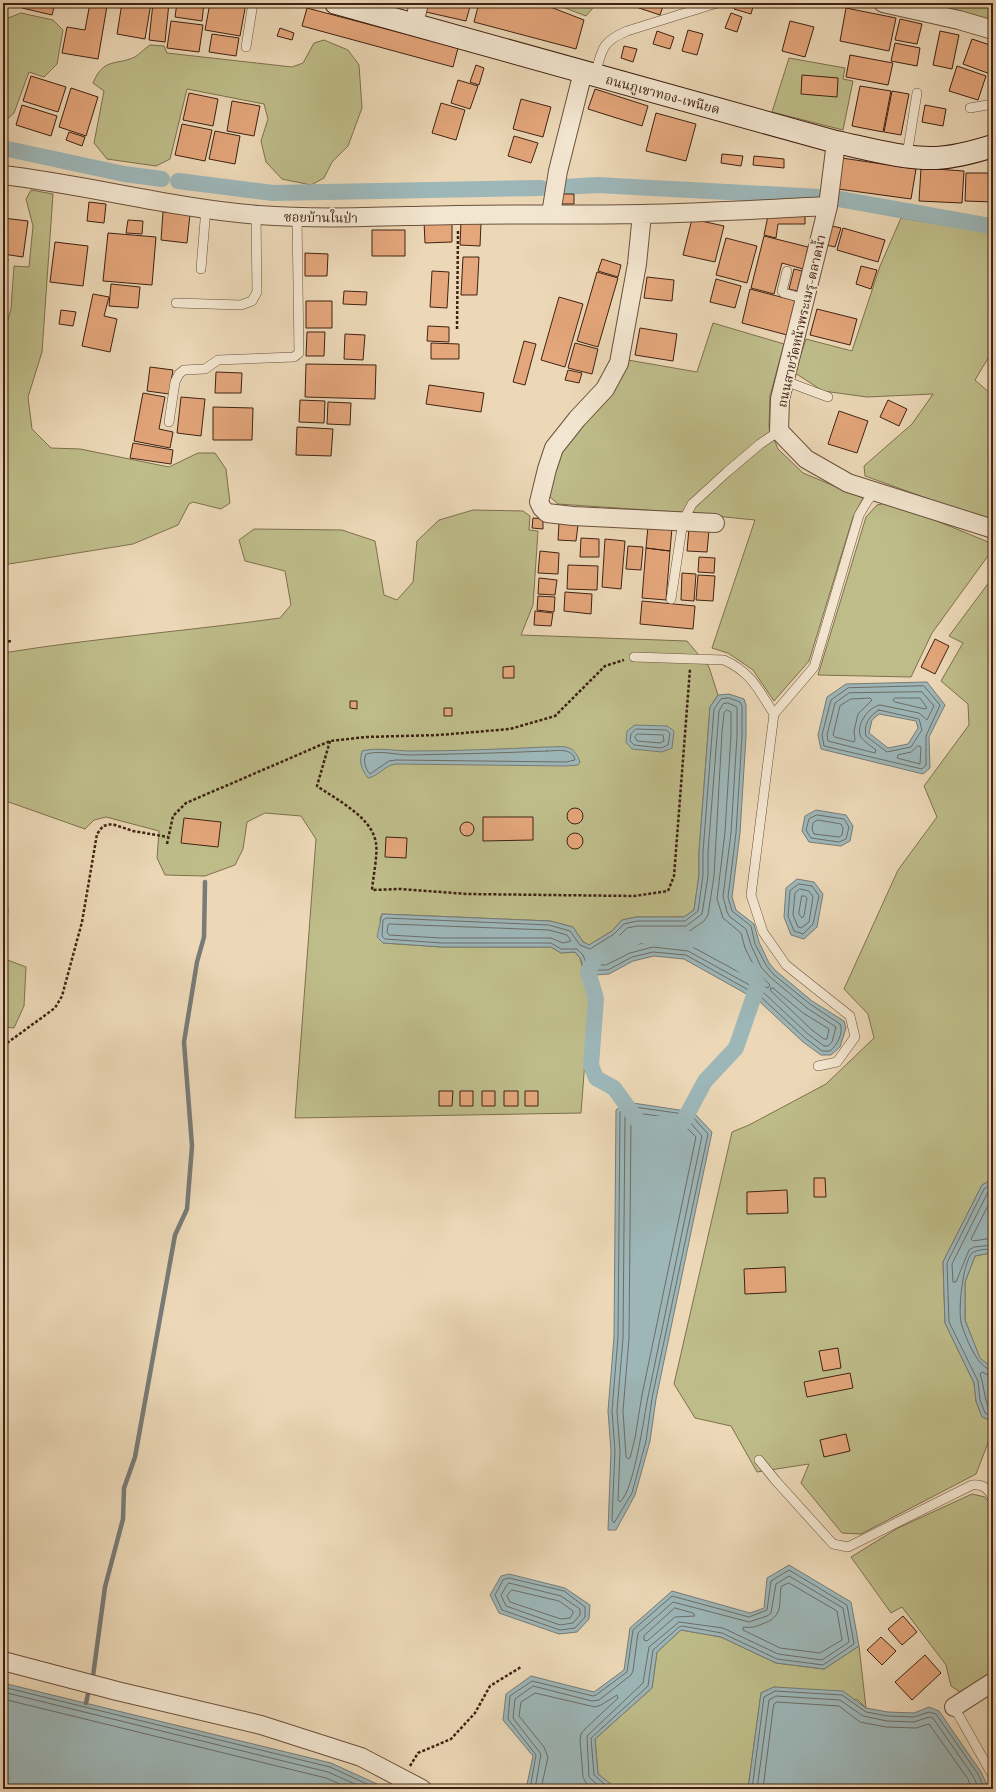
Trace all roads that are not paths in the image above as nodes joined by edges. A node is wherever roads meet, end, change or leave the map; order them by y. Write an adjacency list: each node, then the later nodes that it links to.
1 (253, 3): 8 (lane)
2 (336, 3): 6 (street, ถนนภูเขาทอง-เพนียด)
3 (419, 3): 6 (street)
4 (717, 3): 9 (lane)
5 (883, 3): 7 (street)
6 (414, 24): 9 (street, ถนนภูเขาทอง-เพนียด)
7 (993, 30)
8 (246, 47)
9 (589, 73): 13 (street, ถนนภูเขาทอง-เพนียด); 19 (street)
10 (917, 93): 15 (lane)
11 (993, 104): 12 (lane)
12 (970, 108)
13 (836, 142): 15 (street, ถนนภูเขาทอง-เพนียด); 17 (street, ถนนสายวัดหน้าพระเมรุ-ตลาดน้ำ)
14 (993, 146): 15 (street, ถนนภูเขาทอง-เพนียด)
15 (907, 155)
16 (3, 175): 18 (street, ซอยบ้านในป่า)
17 (828, 206): 20 (street, ซอยบ้านในป่า); 25 (street, ถนนสายวัดหน้าพระเมรุ-ตลาดน้ำ)
18 (206, 208): 21 (street, ซอยบ้านในป่า); 23 (lane)
19 (551, 214): 20 (street, ซอยบ้านในป่า); 22 (street, ซอยบ้านในป่า)
20 (642, 214): 32 (street)
21 (256, 215): 22 (street, ซอยบ้านในป่า); 26 (lane)
22 (297, 217): 29 (lane)
23 (201, 269)
24 (787, 271): 25 (lane)
25 (806, 299): 27 (street, ถนนสายวัดหน้าพระเมรุ-ตลาดน้ำ)
26 (176, 303)
27 (785, 381): 28 (lane); 30 (street, ถนนสายวัดหน้าพระเมรุ-ตลาดน้ำ)
28 (828, 397)
29 (169, 422)
30 (779, 430): 31 (street); 32 (lane)
31 (875, 492): 34 (street); 37 (lane)
32 (683, 521): 33 (street); 35 (lane)
33 (715, 523)
34 (993, 529)
35 (671, 599)
36 (634, 657): 37 (lane)
37 (774, 714): 38 (lane)
38 (818, 1066)
39 (759, 1460): 40 (lane)
40 (993, 1497)
41 (3, 1661): 45 (street)
42 (993, 1682): 43 (street)
43 (954, 1707): 44 (lane)
44 (993, 1776)
45 (422, 1789)

